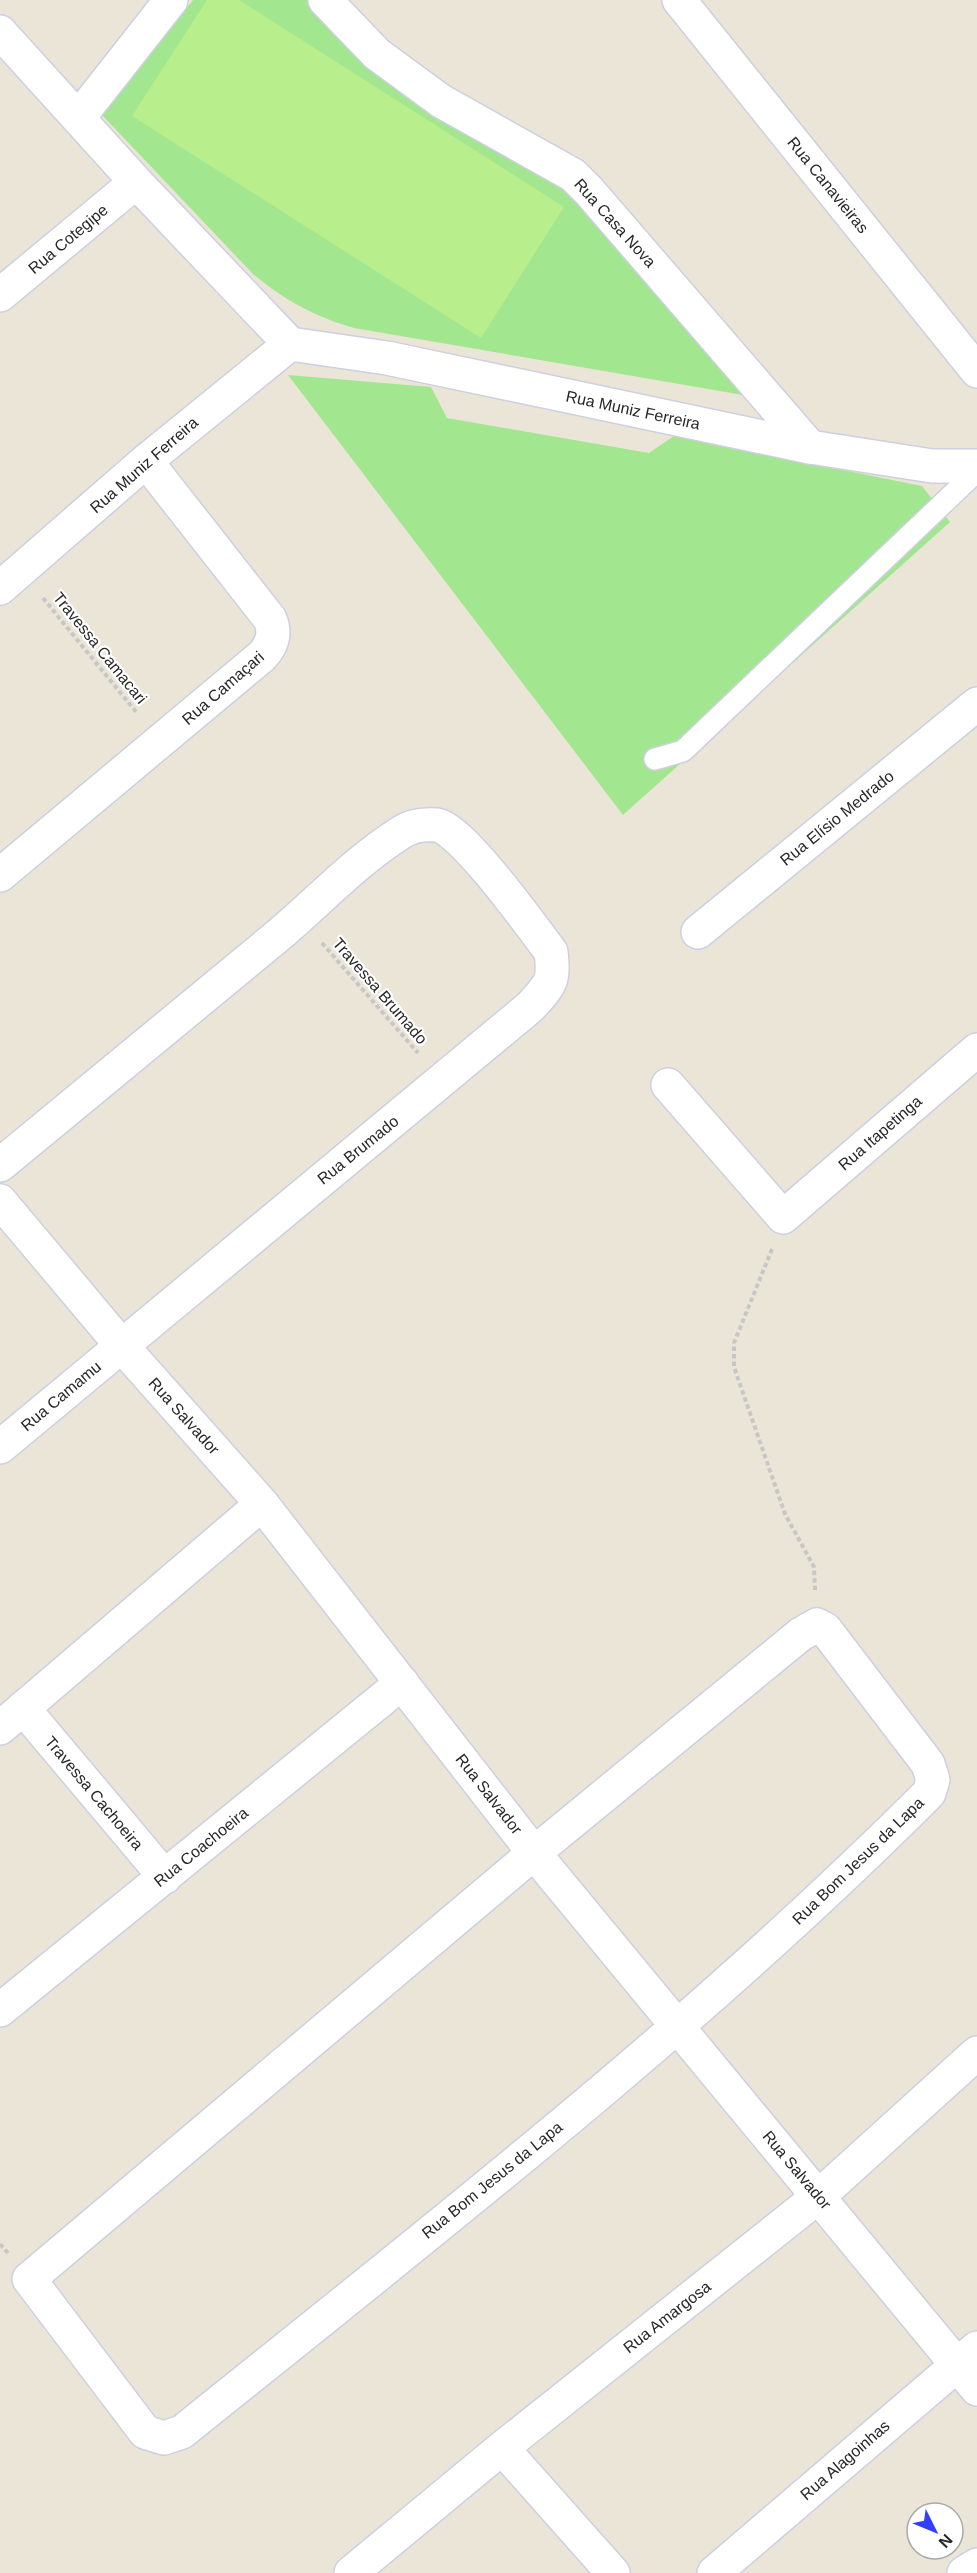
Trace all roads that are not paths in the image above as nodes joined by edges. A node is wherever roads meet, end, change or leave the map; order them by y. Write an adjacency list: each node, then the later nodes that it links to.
1 (171, 0): 5 (street)
2 (325, 0): 10 (street, Rua Casa Nova)
3 (679, 0): 9 (street, Rua Canavieiras)
4 (0, 32): 5 (street)
5 (79, 117): 6 (street)
6 (136, 182): 7 (street, Rua Cotegipe); 8 (street)
7 (0, 295)
8 (290, 344): 10 (street, Rua Muniz Ferreira); 11 (street, Rua Muniz Ferreira)
9 (977, 371)
10 (810, 447): 12 (street, Rua Muniz Ferreira)
11 (146, 461): 14 (street, Rua Muniz Ferreira); 17 (street, Rua Camaçari)
12 (977, 466)
13 (977, 471): 16 (lane)
14 (11, 579)
15 (977, 704): 18 (street, Rua Elísio Medrado)
16 (655, 759)
17 (0, 876)
18 (698, 932)
19 (977, 1050): 20 (street, Rua Itapetinga)
20 (668, 1085)
21 (0, 1165): 23 (street, Rua Brumado)
22 (0, 1201): 23 (street, Rua Salvador)
23 (121, 1345): 24 (street, Rua Camamu); 25 (street, Rua Salvador)
24 (0, 1447)
25 (262, 1504): 26 (street, Rua Salvador); 27 (street)
26 (402, 1683): 28 (street, Rua Salvador); 29 (street, Rua Coachoeira)
27 (11, 1718): 29 (street, Travessa Cachoeira)
28 (534, 1853): 31 (street, Rua Salvador); 31 (street, Rua Bom Jesus da Lapa); 31 (street, Rua Bom Jesus da Lapa)
29 (165, 1877): 30 (street, Rua Coachoeira)
30 (0, 2010)
31 (677, 2028): 33 (street, Rua Salvador)
32 (977, 2053): 33 (street, Rua Amargosa)
33 (819, 2196): 34 (street, Rua Salvador); 35 (street, Rua Amargosa)
34 (971, 2367): 39 (street, Rua Alagoinhas)
35 (502, 2448): 37 (street, Rua Amargosa); 38 (street)
36 (977, 2565): 40 (street)
37 (351, 2573)
38 (613, 2573)
39 (714, 2573)
40 (964, 2573)

